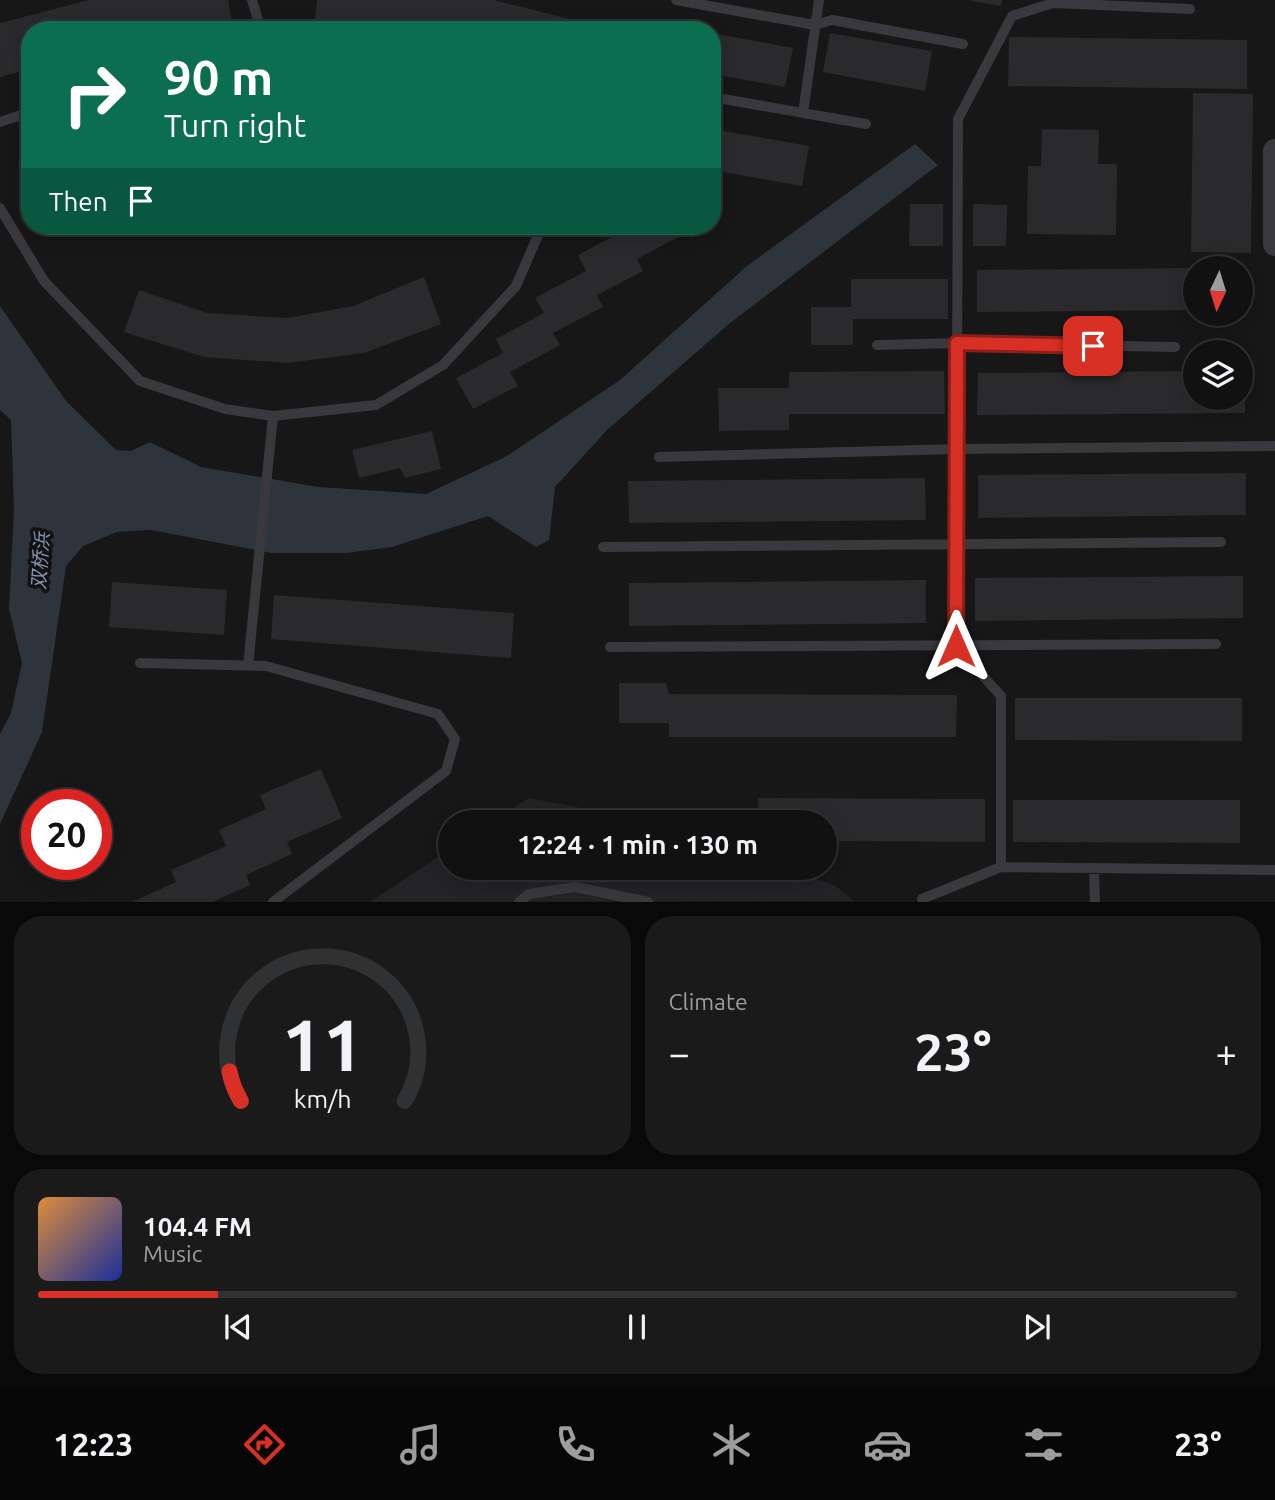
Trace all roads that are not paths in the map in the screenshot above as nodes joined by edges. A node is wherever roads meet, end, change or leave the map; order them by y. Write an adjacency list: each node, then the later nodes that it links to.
1 (252, 0): 5 (lane)
2 (676, 0): 6 (lane)
3 (819, 0): 6 (lane)
4 (1190, 9): 17 (lane)
5 (258, 21)
6 (815, 25): 7 (lane); 9 (lane)
7 (963, 44)
8 (721, 99): 9 (lane)
9 (803, 113): 12 (lane)
10 (21, 115): 11 (lane)
11 (0, 122)
12 (866, 124)
13 (1275, 151): 16 (street)
14 (0, 208): 20 (lane)
15 (538, 235): 20 (lane)
16 (1275, 244)
17 (957, 343): 18 (lane); 19 (lane); 22 (lane)
18 (877, 345)
19 (1175, 347)
20 (273, 416): 31 (lane)
21 (1275, 446): 22 (lane)
22 (956, 449): 23 (lane); 25 (lane)
23 (659, 457)
24 (1221, 542): 25 (lane)
25 (956, 544): 26 (lane); 28 (lane)
26 (603, 547)
27 (1216, 644): 28 (lane)
28 (956, 646): 29 (lane); 32 (lane)
29 (610, 648)
30 (140, 663): 31 (lane)
31 (248, 666): 36 (lane)
32 (1001, 867): 33 (lane); 35 (lane)
33 (1094, 868): 34 (lane); 39 (lane)
34 (1275, 870)
35 (922, 899)
36 (274, 901)
37 (519, 901): 38 (lane)
38 (648, 901)
39 (1095, 901)

